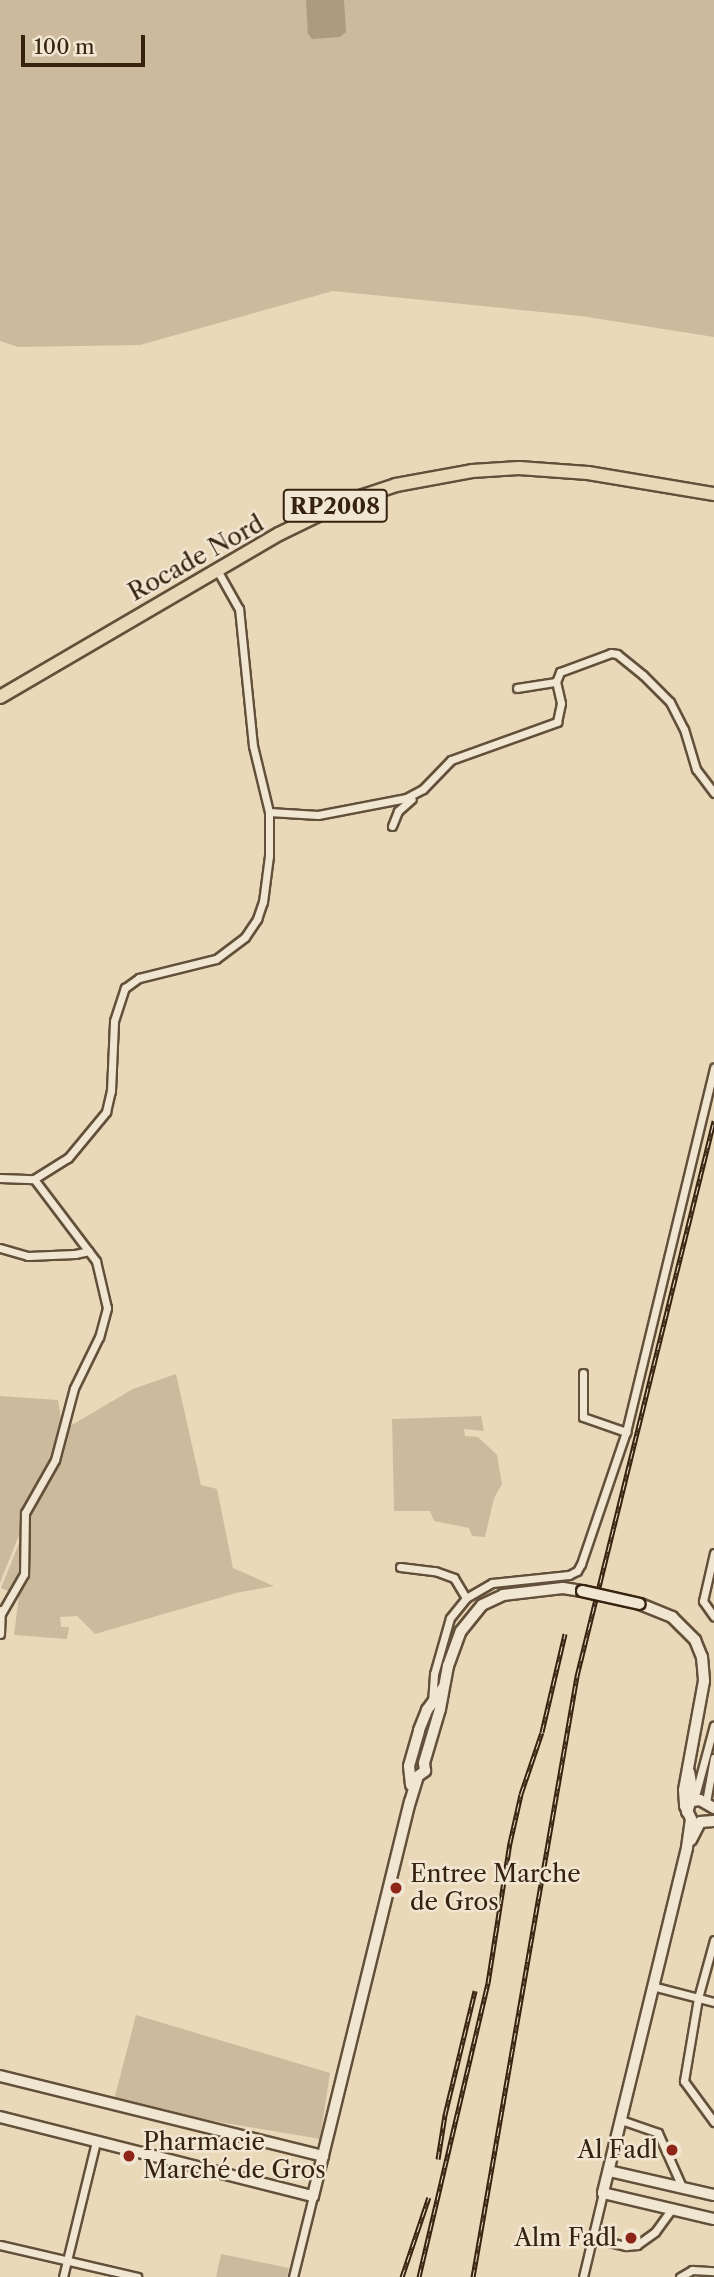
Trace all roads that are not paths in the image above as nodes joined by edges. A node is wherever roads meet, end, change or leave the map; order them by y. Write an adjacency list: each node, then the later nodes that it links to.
1 (714, 494): 2 (highway, Rocade Nord / RP2008)
2 (216, 569): 5 (highway, Rocade Nord / RP2008); 8 (street)
3 (556, 682): 4 (street); 6 (street); 7 (street)
4 (517, 688)
5 (0, 697)
6 (417, 792): 8 (street); 9 (street)
7 (714, 793)
8 (269, 812): 12 (street)
9 (392, 826)
10 (714, 1067): 16 (street)
11 (0, 1178): 12 (street)
12 (34, 1179): 14 (street)
13 (0, 1248): 14 (street)
14 (89, 1251): 20 (street)
15 (583, 1373): 16 (street)
16 (625, 1432): 19 (street)
17 (714, 1553): 21 (street)
18 (400, 1567): 19 (street)
19 (466, 1598): 24 (street)
20 (1, 1611): 22 (street)
21 (714, 1617)
22 (0, 1634)
23 (444, 1686): 24 (street); 26 (street); 31 (street, bridge)
24 (432, 1704): 26 (street); 28 (street)
25 (714, 1725): 31 (street)
26 (432, 1732): 29 (street)
27 (714, 1758): 31 (street)
28 (412, 1762): 29 (street); 30 (street)
29 (424, 1763): 30 (street)
30 (415, 1775): 42 (street)
31 (701, 1811): 34 (street)
32 (714, 1940): 33 (street)
33 (712, 1954): 35 (street)
34 (652, 1986): 35 (street); 39 (street)
35 (698, 1998): 36 (street); 40 (street)
36 (714, 2001)
37 (0, 2076): 42 (street)
38 (0, 2117): 41 (street)
39 (621, 2120): 43 (street); 44 (street)
40 (714, 2122)
41 (96, 2143): 47 (street); 52 (street)
42 (323, 2155): 47 (street)
43 (609, 2171): 44 (street); 45 (street)
44 (682, 2188): 46 (street)
45 (603, 2193): 48 (street); 50 (street)
46 (714, 2195)
47 (313, 2196): 57 (street)
48 (671, 2210): 49 (street); 50 (street)
49 (714, 2219)
50 (593, 2238): 58 (street)
51 (0, 2245): 52 (street)
52 (67, 2262): 55 (street); 56 (street)
53 (714, 2271): 54 (street)
54 (691, 2273): 59 (street)
55 (63, 2277)
56 (137, 2277)
57 (293, 2277)
58 (583, 2277)
59 (680, 2277)

